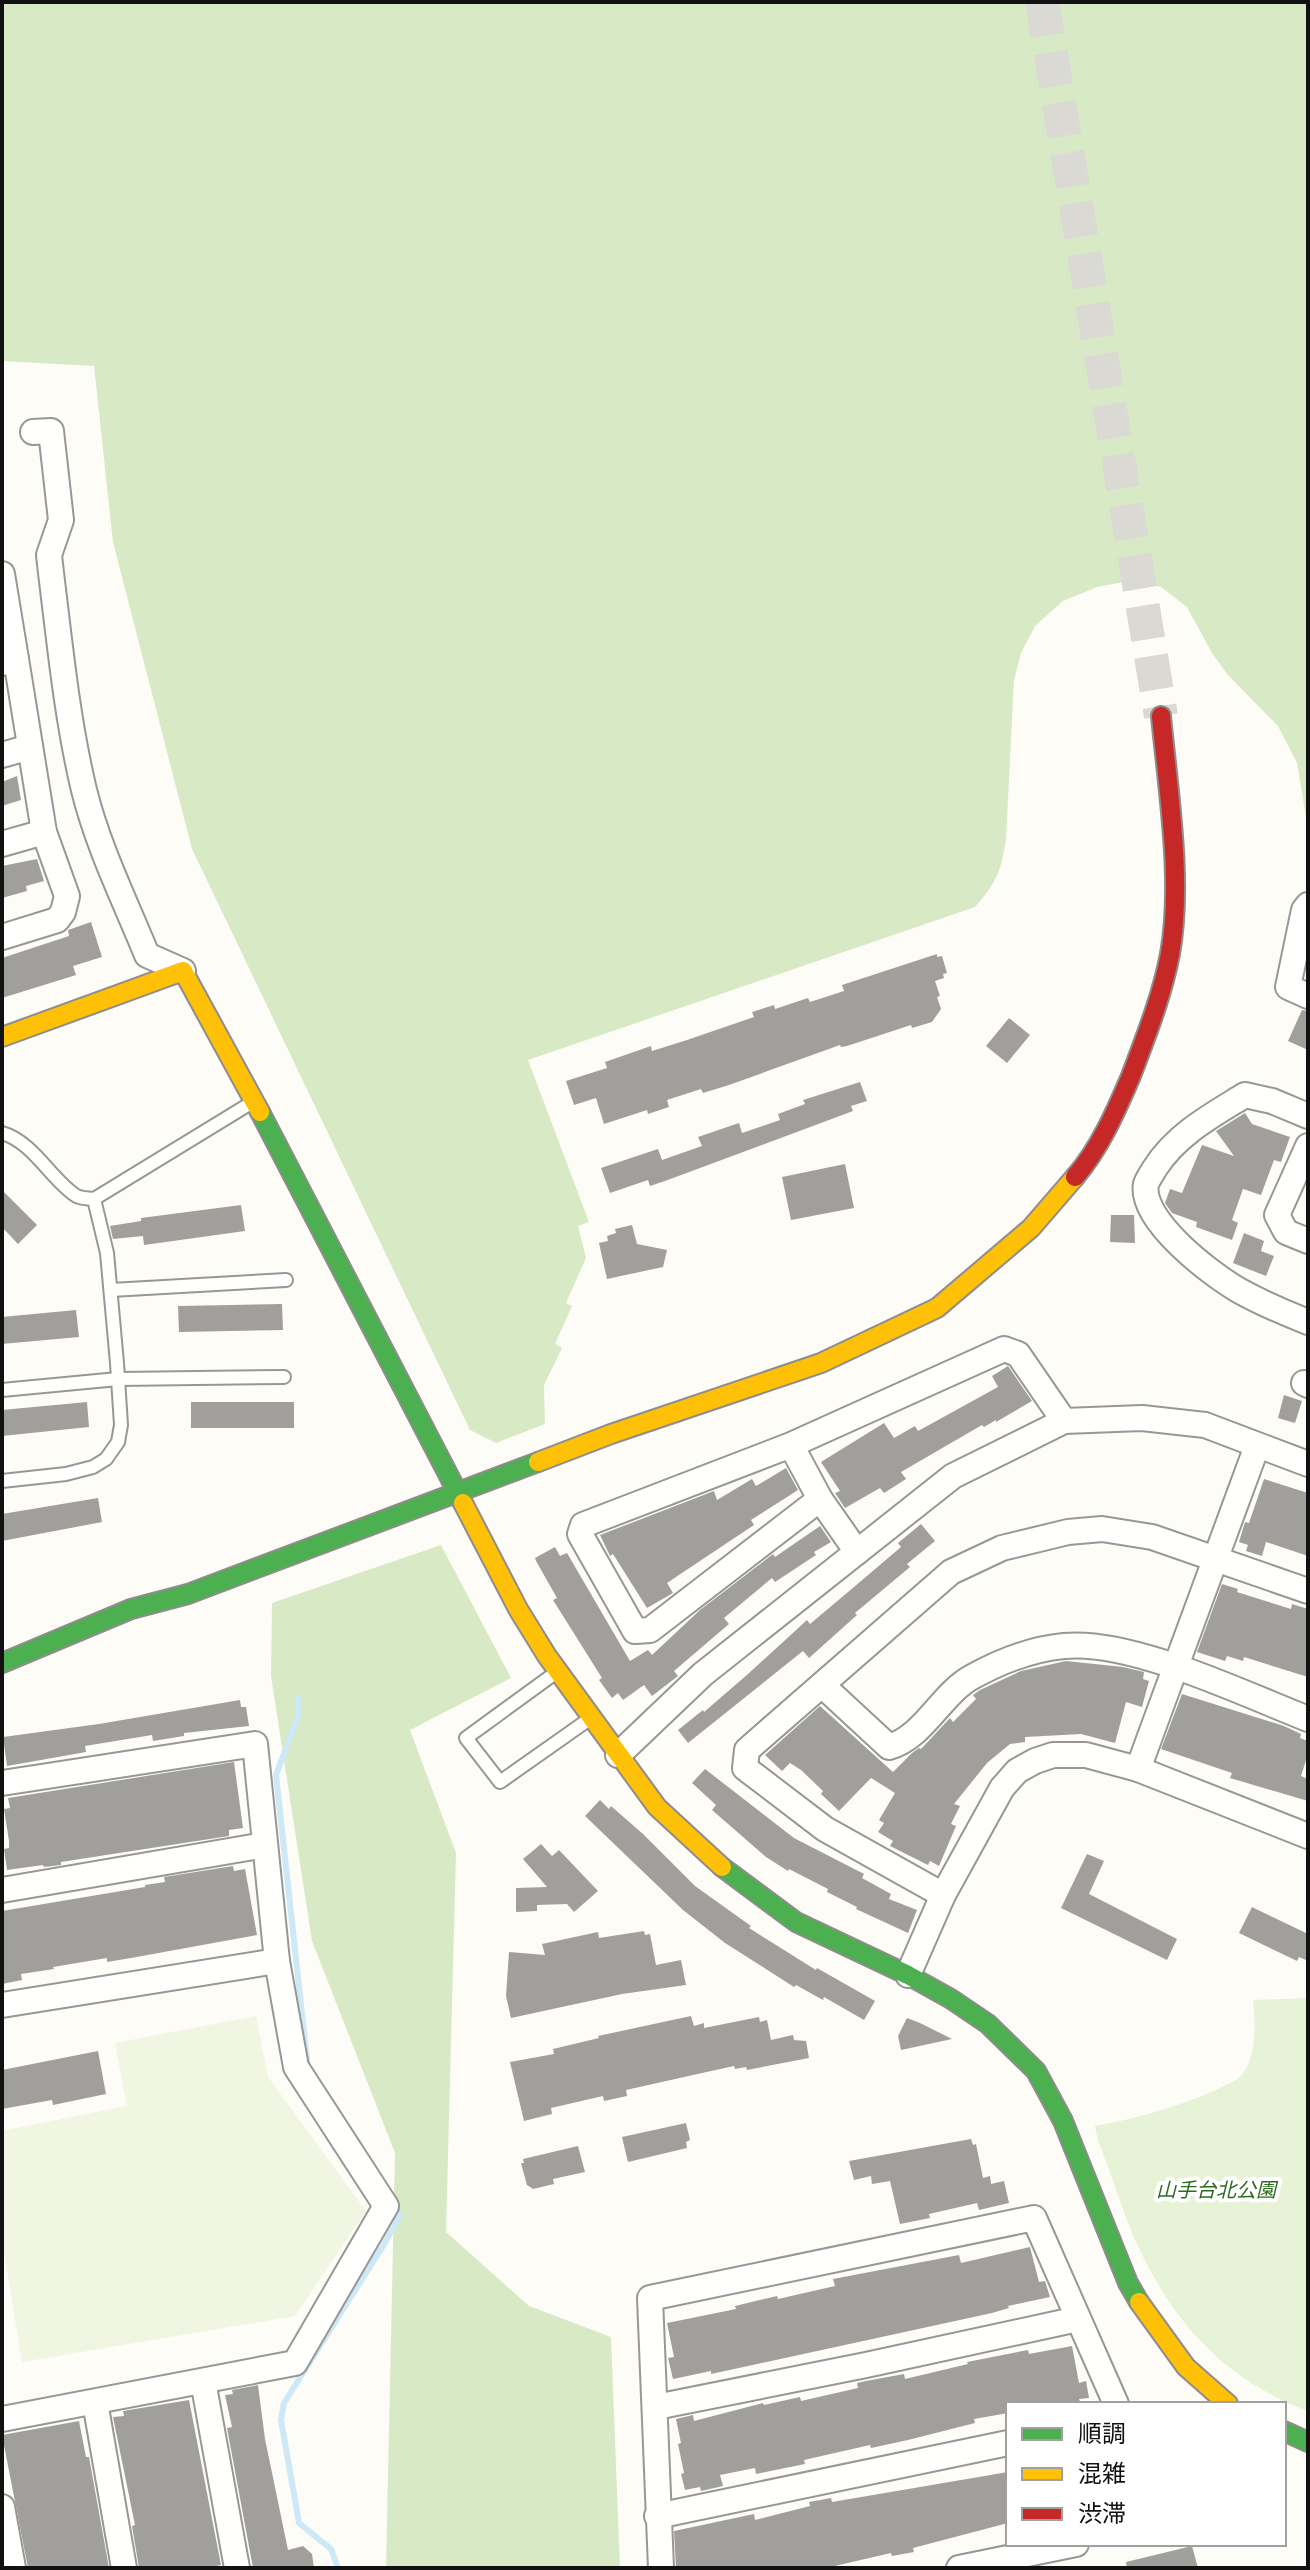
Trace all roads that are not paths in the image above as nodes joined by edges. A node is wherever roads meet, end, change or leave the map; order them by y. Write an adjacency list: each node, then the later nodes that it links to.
1 (33, 432): 11 (street)
2 (2, 574): 3 (street)
3 (9, 661): 5 (street)
4 (1161, 716): 31 (street)
5 (30, 747): 6 (street); 7 (street)
6 (2, 755)
7 (44, 832): 8 (street); 10 (street)
8 (2, 844)
9 (1308, 905): 12 (street)
10 (2, 937)
11 (183, 971): 13 (street); 14 (street)
12 (1308, 996)
13 (2, 1037)
14 (254, 1101): 18 (lane); 31 (street)
15 (1308, 1116): 22 (street)
16 (2, 1133): 18 (lane)
17 (1308, 1146): 19 (street)
18 (94, 1199): 21 (lane)
19 (1308, 1241)
20 (286, 1280): 21 (lane)
21 (111, 1290): 24 (lane)
22 (1308, 1322)
23 (284, 1377): 24 (lane)
24 (118, 1379): 25 (lane); 30 (lane)
25 (2, 1390)
26 (1064, 1421): 27 (street); 28 (street); 33 (street)
27 (791, 1445): 32 (street); 32 (street)
28 (1257, 1446): 29 (street); 34 (street)
29 (1308, 1464)
30 (2, 1481)
31 (457, 1493): 36 (street); 40 (street)
32 (820, 1499): 33 (street)
33 (857, 1552): 44 (street)
34 (1216, 1558): 35 (street); 39 (street); 41 (street)
35 (1308, 1591)
36 (188, 1594): 37 (street); 38 (street)
37 (144, 1624)
38 (2, 1663)
39 (1175, 1667): 41 (street); 43 (street); 45 (street)
40 (558, 1671): 42 (street); 42 (lane)
41 (822, 1685): 50 (street)
42 (591, 1718): 44 (street)
43 (1308, 1719)
44 (618, 1755): 52 (street)
45 (1138, 1769): 47 (street); 50 (street)
46 (2, 1783): 48 (street)
47 (1308, 1836)
48 (265, 1845): 49 (street); 51 (street)
49 (2, 1890)
50 (943, 1895): 52 (street)
51 (277, 1961): 53 (street); 55 (street)
52 (908, 1975): 58 (street)
53 (2, 2005)
54 (1078, 2319): 57 (street); 59 (street); 59 (street)
55 (203, 2381): 56 (street); 69 (street)
56 (95, 2402): 60 (street); 68 (street)
57 (1115, 2402)
58 (1226, 2402)
59 (656, 2407): 65 (street)
60 (2, 2419)
61 (1286, 2432): 62 (street)
62 (1308, 2442)
63 (1006, 2443): 65 (street)
64 (2, 2507): 67 (street)
65 (657, 2516): 70 (street)
66 (1066, 2546): 71 (street)
67 (13, 2568)
68 (124, 2568)
69 (237, 2568)
70 (661, 2568)
71 (959, 2568)

